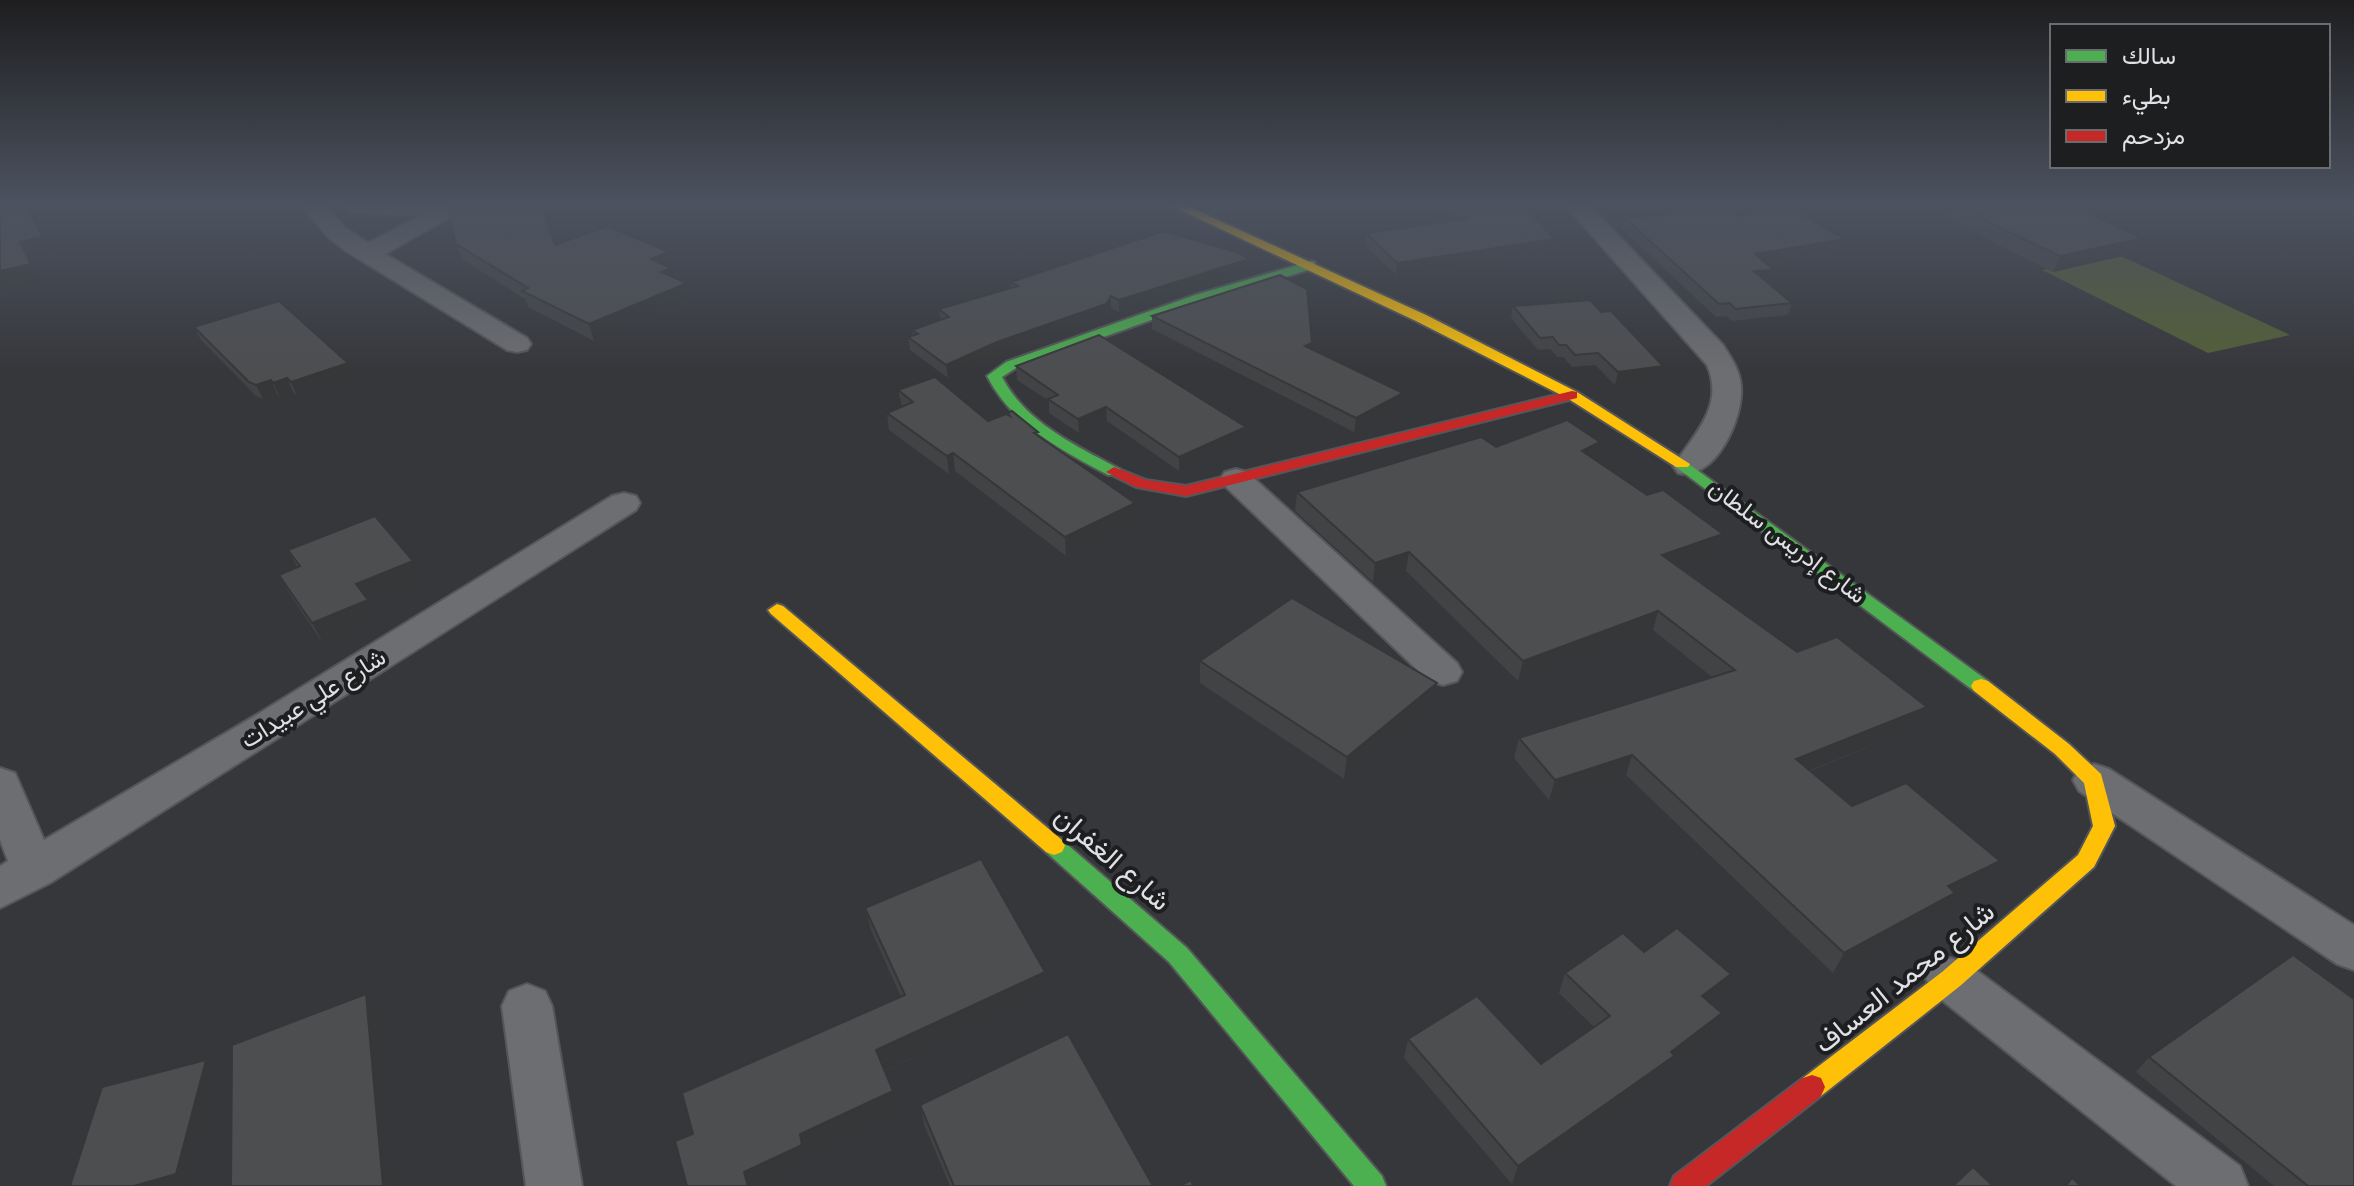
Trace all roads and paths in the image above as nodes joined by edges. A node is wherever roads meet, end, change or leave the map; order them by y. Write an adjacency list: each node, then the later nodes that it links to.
1 (382, 261): 5 (street)
2 (1303, 261): 4 (street, شارع إدريس سلطان)
3 (1629, 261): 7 (street)
4 (1311, 265): 6 (street, شارع إدريس سلطان); 8 (street)
5 (517, 344)
6 (1572, 395): 7 (street, شارع إدريس سلطان); 8 (street)
7 (1689, 466): 12 (street, شارع إدريس سلطان)
8 (1236, 479): 11 (street)
9 (624, 503): 14 (street, شارع علي عبيدات)
10 (777, 610): 19 (street, شارع الغفران)
11 (1443, 672)
12 (2094, 780): 15 (street, شارع إدريس سلطان); 16 (street, شارع محمد العساف)
13 (0, 784): 14 (street)
14 (17, 880)
15 (2354, 950)
16 (1951, 979): 20 (street, شارع محمد العساف); 21 (street)
17 (527, 1006): 18 (street)
18 (554, 1186)
19 (1372, 1186)
20 (1684, 1186)
21 (2220, 1186)

